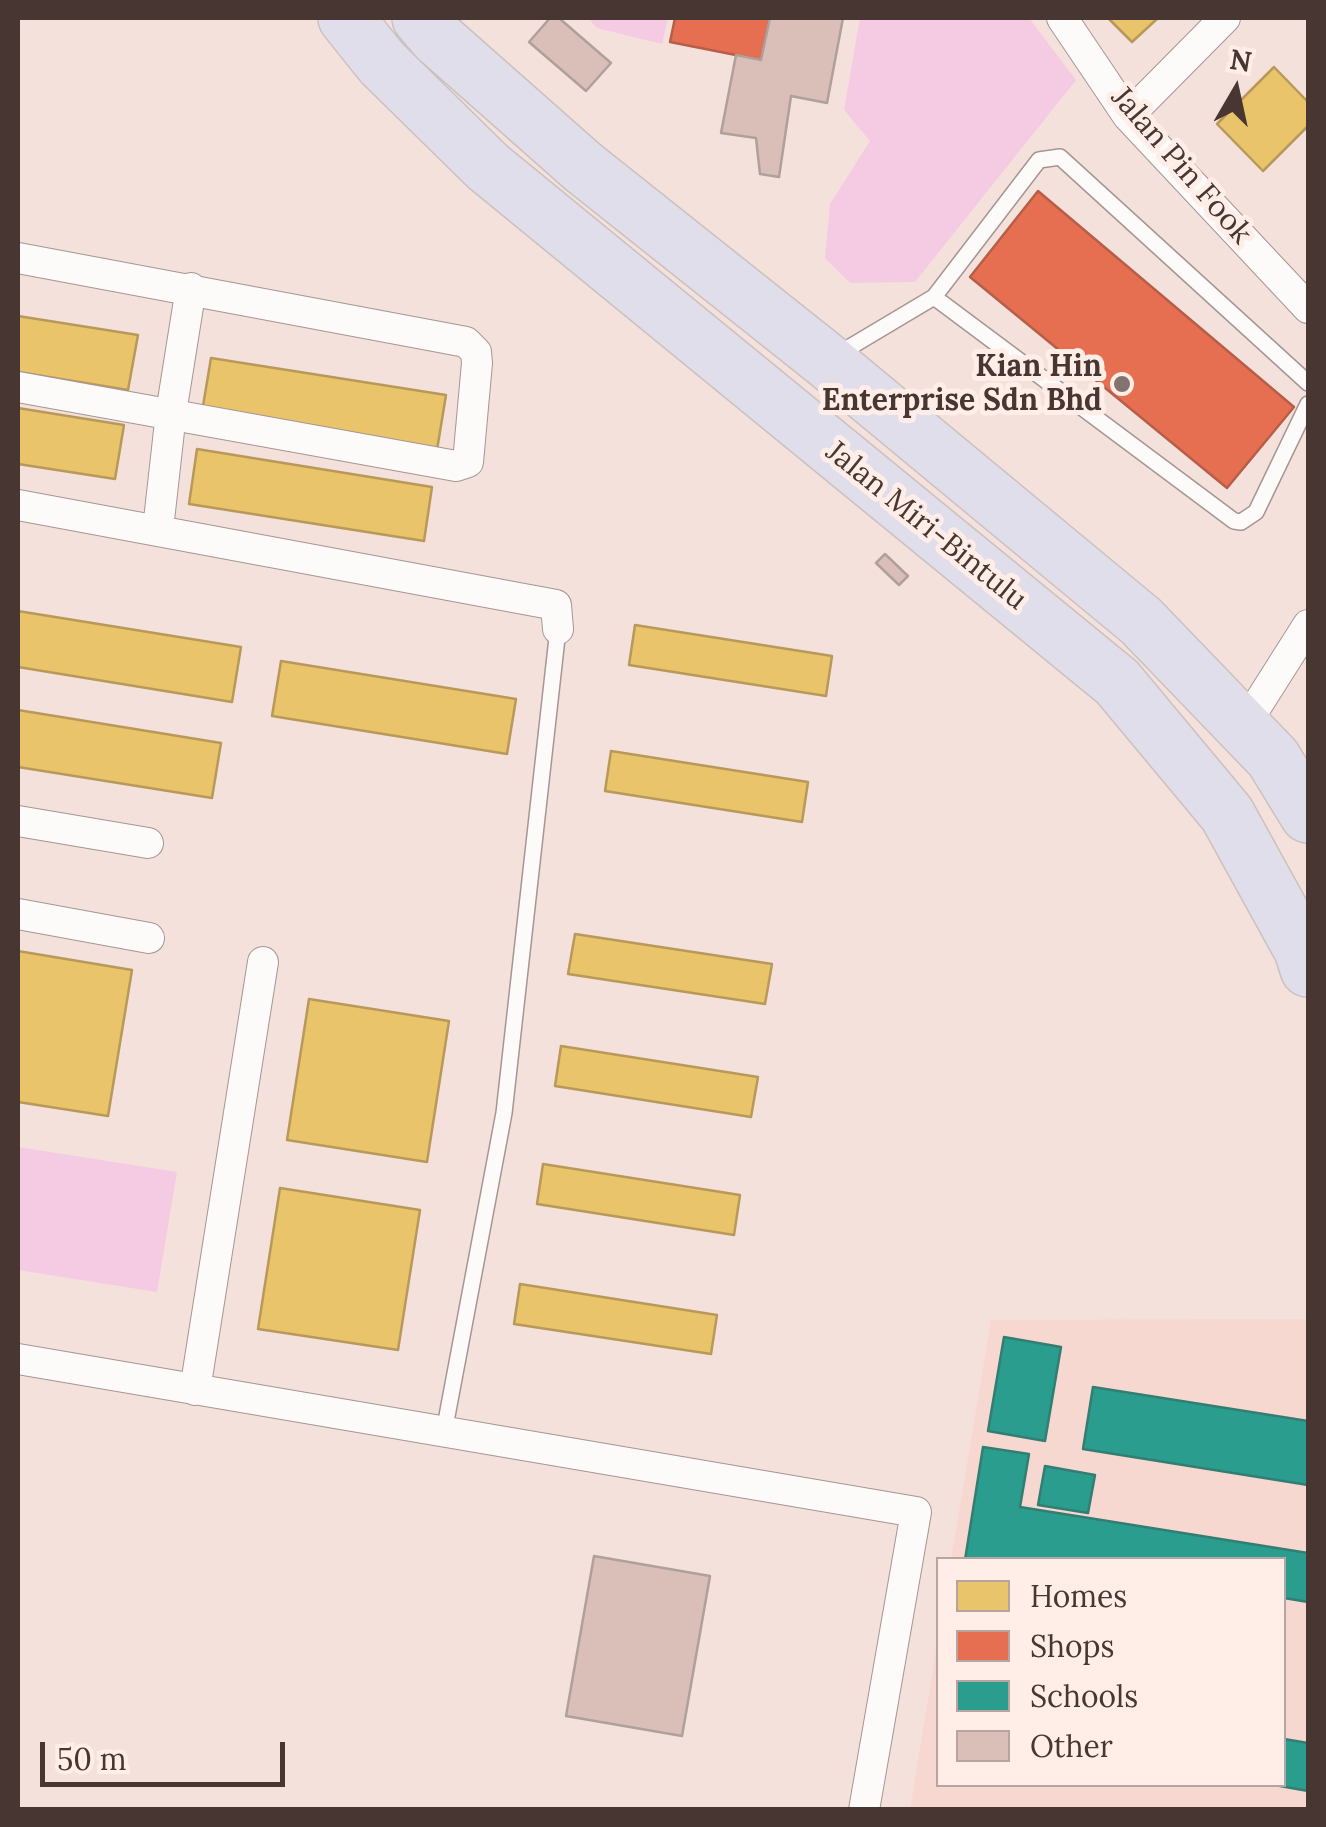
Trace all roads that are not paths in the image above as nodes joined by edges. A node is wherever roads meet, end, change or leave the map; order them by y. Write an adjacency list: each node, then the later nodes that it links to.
1 (346, 18): 26 (highway, Jalan Miri-Bintulu)
2 (420, 18): 10 (highway, Jalan Miri-Bintulu)
3 (1062, 18): 5 (street, Jalan Pin Fook)
4 (1225, 18): 5 (street)
5 (1128, 116): 9 (street, Jalan Pin Fook)
6 (18, 258): 7 (street)
7 (191, 288): 14 (street); 14 (street)
8 (934, 298): 10 (lane); 11 (lane); 13 (lane)
9 (1308, 308)
10 (826, 361): 19 (highway, Jalan Miri-Bintulu)
11 (1307, 380)
12 (18, 387): 14 (street)
13 (1308, 404)
14 (171, 413): 16 (street)
15 (18, 505): 16 (street)
16 (158, 529): 18 (street)
17 (1308, 625): 19 (street)
18 (558, 629): 29 (lane)
19 (1244, 726): 20 (highway, Jalan Miri-Bintulu)
20 (1308, 814)
21 (18, 821): 22 (street)
22 (148, 843)
23 (18, 914): 24 (street)
24 (149, 938)
25 (263, 962): 28 (street)
26 (1308, 968)
27 (18, 1359): 28 (street)
28 (195, 1390): 29 (street)
29 (444, 1432): 30 (street)
30 (864, 1810)

